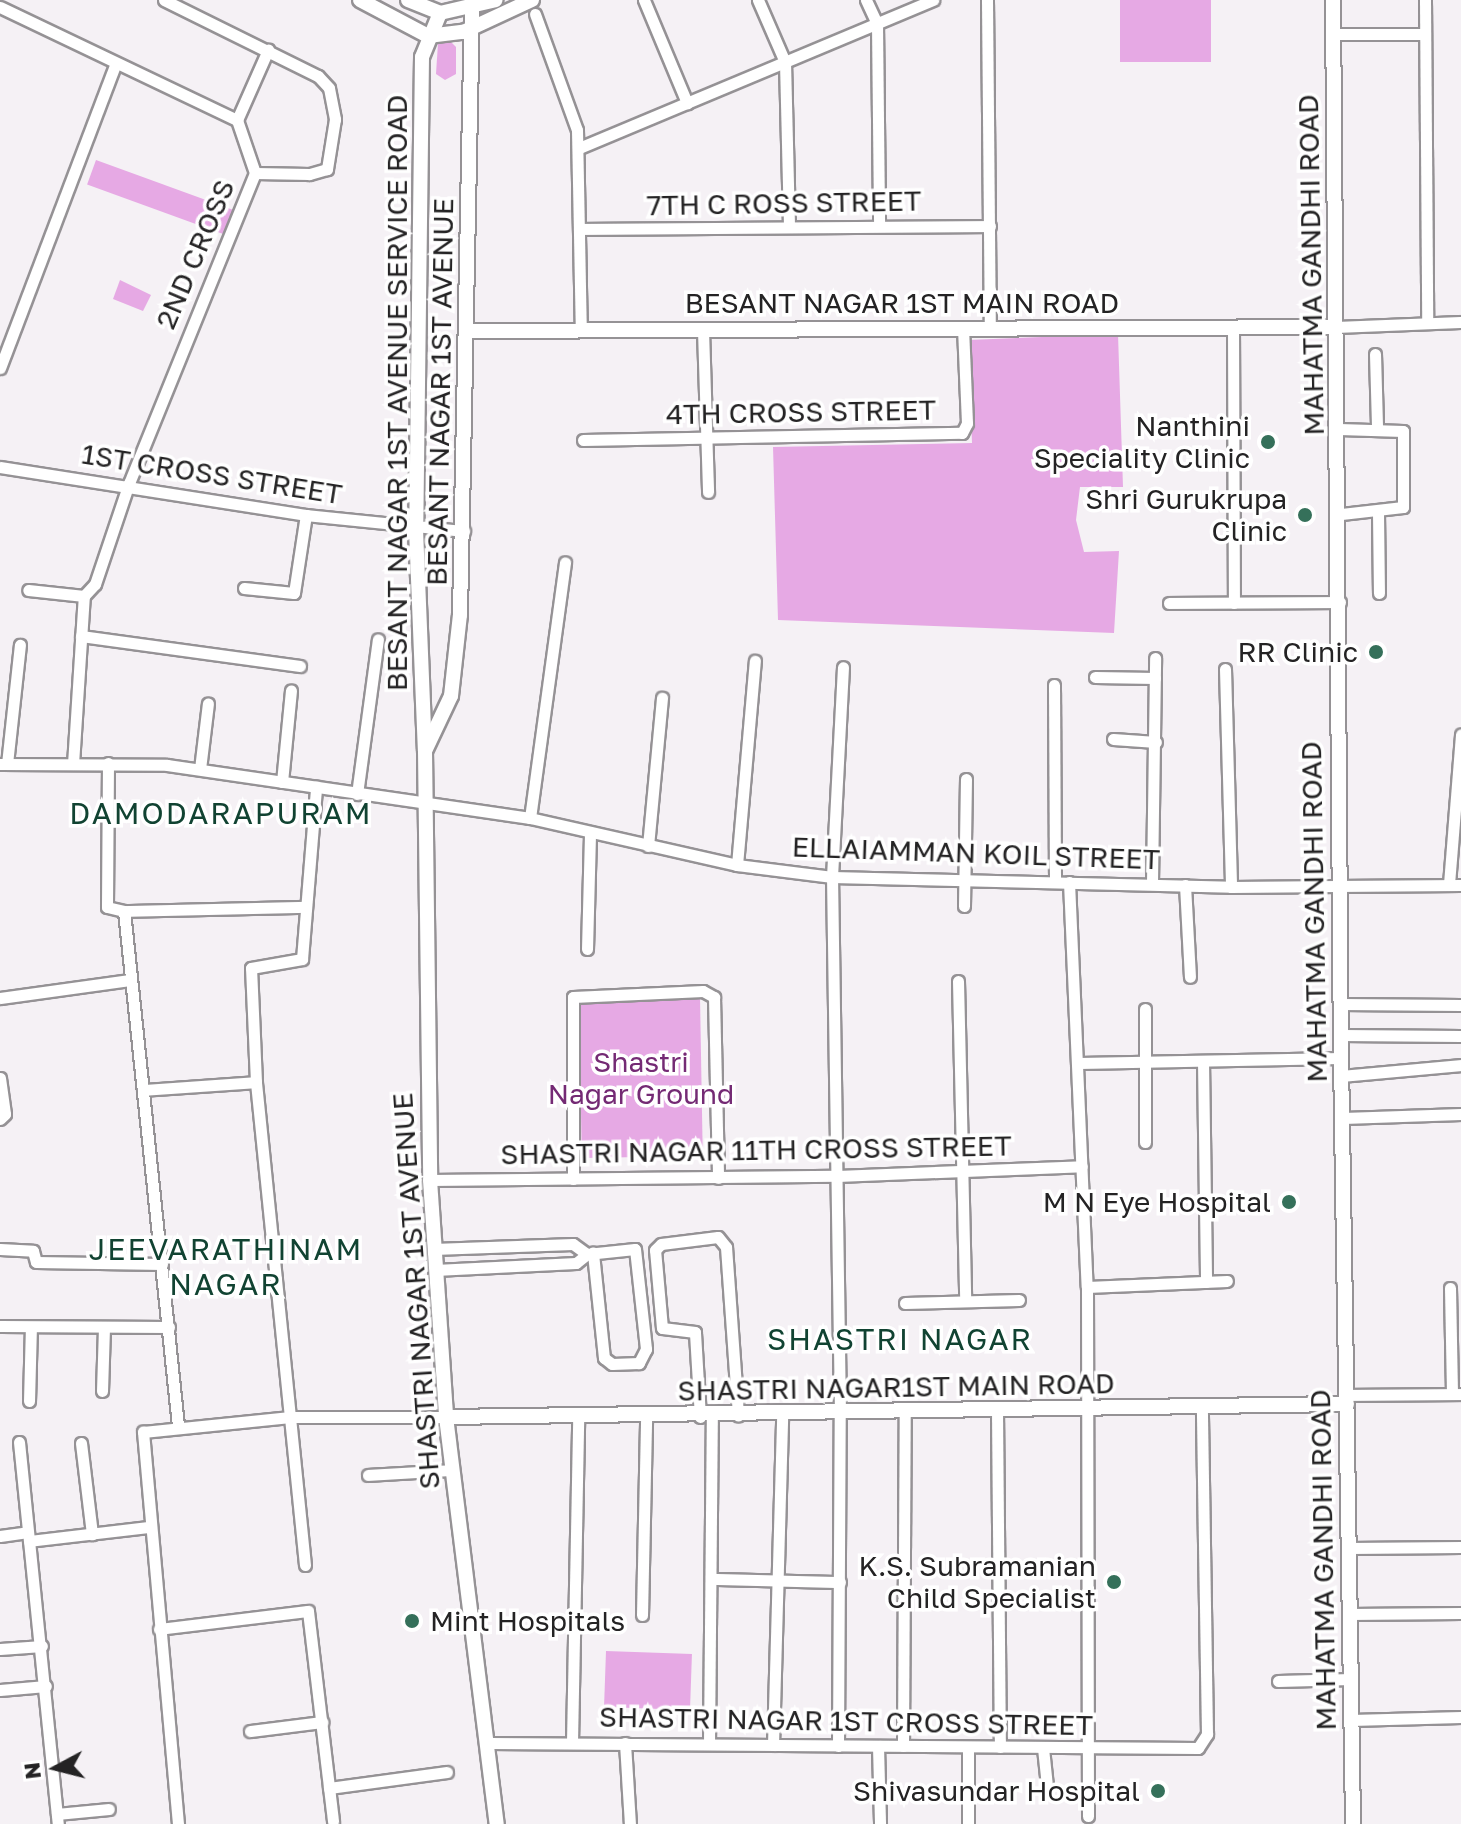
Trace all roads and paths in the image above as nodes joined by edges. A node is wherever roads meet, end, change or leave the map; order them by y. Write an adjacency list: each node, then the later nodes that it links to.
1 (164, 0): 20 (street)
2 (360, 0): 19 (street)
3 (408, 0): 14 (street)
4 (644, 0): 23 (street)
5 (758, 0): 21 (street)
6 (866, 0): 15 (street)
7 (933, 0): 15 (street)
8 (987, 0): 28 (street)
9 (1333, 0): 17 (street, MAHATMA GANDHI ROAD)
10 (1425, 0): 18 (street)
11 (483, 5): 14 (street); 16 (street, BESANT NAGAR 1ST AVENUE)
12 (0, 7): 22 (street)
13 (534, 7): 16 (street); 25 (street)
14 (440, 13): 19 (street, BESANT NAGAR 1ST AVENUE SERVICE ROAD)
15 (877, 24): 21 (street); 27 (street)
16 (473, 28): 19 (street); 39 (street, BESANT NAGAR 1ST AVENUE)
17 (1333, 34): 18 (street); 34 (street, MAHATMA GANDHI ROAD)
18 (1425, 34): 31 (street)
19 (428, 36): 52 (street, BESANT NAGAR 1ST AVENUE SERVICE ROAD)
20 (268, 50): 24 (street); 26 (street)
21 (785, 62): 23 (street); 29 (street)
22 (116, 63): 24 (street); 41 (street)
23 (687, 103): 25 (street)
24 (237, 120): 26 (street, 2ND CROSS)
25 (579, 148): 30 (street)
26 (255, 173): 47 (street, 2ND CROSS)
27 (879, 226): 28 (street, 7TH C ROSS STREET); 29 (street, 7TH C ROSS STREET)
28 (990, 226): 36 (street)
29 (789, 227): 30 (street, 7TH C ROSS STREET)
30 (580, 229): 37 (street)
31 (1427, 322): 32 (street); 34 (street)
32 (1461, 322)
33 (1233, 327): 34 (street, BESANT NAGAR 1ST MAIN ROAD); 36 (street, BESANT NAGAR 1ST MAIN ROAD); 61 (street)
34 (1335, 327): 43 (street, MAHATMA GANDHI ROAD)
35 (963, 328): 36 (street, BESANT NAGAR 1ST MAIN ROAD); 38 (street, BESANT NAGAR 1ST MAIN ROAD); 44 (street, 4TH CROSS STREET)
36 (990, 328)
37 (581, 330): 38 (street, BESANT NAGAR 1ST MAIN ROAD); 39 (street, BESANT NAGAR 1ST MAIN ROAD)
38 (703, 330): 44 (street)
39 (468, 331): 53 (street, BESANT NAGAR 1ST AVENUE)
40 (1375, 354): 42 (street)
41 (0, 366)
42 (1377, 427): 43 (street); 49 (street)
43 (1339, 429): 50 (street, MAHATMA GANDHI ROAD)
44 (706, 439): 45 (street, 4TH CROSS STREET); 48 (street)
45 (583, 440)
46 (0, 467): 47 (street, 1ST CROSS STREET)
47 (129, 483): 51 (street, 1ST CROSS STREET); 58 (street, 2ND CROSS)
48 (708, 492)
49 (1378, 513): 50 (street); 57 (street)
50 (1341, 514): 59 (street, MAHATMA GANDHI ROAD)
51 (306, 515): 52 (street, 1ST CROSS STREET); 55 (street)
52 (416, 529): 53 (street, 1ST CROSS STREET); 79 (street, BESANT NAGAR 1ST AVENUE SERVICE ROAD)
53 (464, 531): 79 (street, BESANT NAGAR 1ST AVENUE)
54 (565, 562): 89 (street)
55 (244, 588)
56 (28, 590): 58 (street)
57 (1379, 593)
58 (84, 596): 62 (street)
59 (1340, 602): 61 (street); 100 (street, MAHATMA GANDHI ROAD)
60 (1169, 603): 61 (street)
61 (1234, 603)
62 (81, 636): 67 (street); 82 (street)
63 (378, 639): 87 (street)
64 (20, 645): 81 (street)
65 (1155, 658): 71 (street)
66 (755, 661): 92 (street)
67 (300, 666)
68 (843, 667): 93 (street)
69 (1225, 669): 101 (street)
70 (1095, 677): 71 (street)
71 (1155, 678): 78 (street)
72 (1054, 685): 95 (street)
73 (291, 690): 85 (street)
74 (662, 698): 91 (street)
75 (208, 703): 83 (street)
76 (1461, 734): 98 (street)
77 (1113, 739): 78 (street)
78 (1156, 742): 97 (street)
79 (425, 751): 88 (street, SHASTRI NAGAR 1ST AVENUE)
80 (108, 763): 82 (street, ELLAIAMMAN KOIL STREET); 83 (street, ELLAIAMMAN KOIL STREET); 104 (street)
81 (4, 764): 82 (street, ELLAIAMMAN KOIL STREET)
82 (73, 764)
83 (200, 769): 85 (street, ELLAIAMMAN KOIL STREET)
84 (966, 779): 94 (street)
85 (282, 782): 86 (street, ELLAIAMMAN KOIL STREET)
86 (316, 787): 87 (street, ELLAIAMMAN KOIL STREET); 103 (street)
87 (357, 794): 88 (street, ELLAIAMMAN KOIL STREET)
88 (426, 802): 89 (street, ELLAIAMMAN KOIL STREET); 133 (street, SHASTRI NAGAR 1ST AVENUE)
89 (530, 818): 90 (street, ELLAIAMMAN KOIL STREET)
90 (590, 832): 91 (street, ELLAIAMMAN KOIL STREET); 105 (street)
91 (648, 846): 92 (street, ELLAIAMMAN KOIL STREET)
92 (737, 865): 93 (street, ELLAIAMMAN KOIL STREET)
93 (832, 877): 94 (street, ELLAIAMMAN KOIL STREET); 130 (street)
94 (964, 879): 95 (street, ELLAIAMMAN KOIL STREET); 102 (street)
95 (1055, 882): 96 (street, ELLAIAMMAN KOIL STREET)
96 (1069, 882): 97 (street, ELLAIAMMAN KOIL STREET); 118 (street)
97 (1152, 883): 99 (street, ELLAIAMMAN KOIL STREET)
98 (1455, 884): 100 (street, ELLAIAMMAN KOIL STREET)
99 (1185, 885): 101 (street, ELLAIAMMAN KOIL STREET); 106 (street)
100 (1339, 886): 101 (street, ELLAIAMMAN KOIL STREET); 110 (street, MAHATMA GANDHI ROAD)
101 (1231, 887)
102 (964, 906)
103 (303, 907): 104 (street); 122 (street)
104 (124, 911): 107 (street)
105 (587, 949)
106 (1190, 977)
107 (130, 980): 109 (street); 123 (street)
108 (958, 981): 129 (street)
109 (0, 998)
110 (1341, 1004): 111 (street); 113 (street, MAHATMA GANDHI ROAD)
111 (1461, 1005)
112 (1145, 1009): 117 (street)
113 (1341, 1035): 114 (street); 115 (street, MAHATMA GANDHI ROAD)
114 (1461, 1036)
115 (1341, 1058): 116 (street); 120 (street, MAHATMA GANDHI ROAD)
116 (1203, 1061): 117 (street); 140 (street)
117 (1144, 1062): 118 (street); 127 (street)
118 (1079, 1063): 128 (street)
119 (1461, 1065): 120 (street)
120 (1341, 1076): 125 (street, MAHATMA GANDHI ROAD)
121 (0, 1078): 126 (street)
122 (256, 1082): 123 (street); 161 (street)
123 (143, 1090): 137 (street)
124 (1461, 1114): 125 (street)
125 (1343, 1118): 152 (street, MAHATMA GANDHI ROAD)
126 (0, 1119)
127 (1145, 1142)
128 (1082, 1166): 129 (street, SHASTRI NAGAR 11TH CROSS STREET); 141 (street)
129 (961, 1173): 130 (street, SHASTRI NAGAR 11TH CROSS STREET); 143 (street)
130 (837, 1176): 131 (street, SHASTRI NAGAR 11TH CROSS STREET); 158 (street)
131 (718, 1178): 132 (street, SHASTRI NAGAR 11TH CROSS STREET); 132 (street)
132 (573, 1179): 133 (street, SHASTRI NAGAR 11TH CROSS STREET)
133 (430, 1180): 135 (street, SHASTRI NAGAR 1ST AVENUE)
134 (0, 1249): 137 (street)
135 (433, 1249): 136 (street); 138 (street, SHASTRI NAGAR 1ST AVENUE)
136 (590, 1253): 136 (street); 138 (street)
137 (162, 1264): 148 (street)
138 (435, 1270): 162 (street, SHASTRI NAGAR 1ST AVENUE)
139 (1227, 1281): 140 (street)
140 (1206, 1282): 141 (street)
141 (1087, 1287): 154 (street)
142 (1450, 1288): 151 (street)
143 (965, 1300): 144 (street); 145 (street)
144 (1019, 1300)
145 (905, 1303)
146 (0, 1326): 147 (street)
147 (31, 1327): 149 (street); 153 (street)
148 (169, 1327): 149 (street); 166 (street)
149 (104, 1328): 150 (street)
150 (102, 1391)
151 (1457, 1394): 152 (street)
152 (1347, 1400): 155 (street, SHASTRI NAGAR1ST MAIN ROAD); 176 (street, MAHATMA GANDHI ROAD)
153 (29, 1401)
154 (1089, 1408): 155 (street, SHASTRI NAGAR1ST MAIN ROAD); 156 (street, SHASTRI NAGAR1ST MAIN ROAD); 206 (street)
155 (1202, 1408): 206 (street, SHASTRI NAGAR 1ST CROSS STREET)
156 (997, 1411): 157 (street, SHASTRI NAGAR1ST MAIN ROAD); 204 (street)
157 (905, 1413): 158 (street, SHASTRI NAGAR1ST MAIN ROAD); 202 (street)
158 (840, 1414): 160 (street, SHASTRI NAGAR1ST MAIN ROAD); 180 (street)
159 (738, 1416): 160 (street, SHASTRI NAGAR1ST MAIN ROAD); 165 (street, SHASTRI NAGAR1ST MAIN ROAD); 165 (street)
160 (782, 1416): 179 (street)
161 (290, 1417): 162 (street); 166 (street); 177 (street)
162 (446, 1417): 163 (street, SHASTRI NAGAR1ST MAIN ROAD); 169 (street, SHASTRI NAGAR 1ST AVENUE)
163 (578, 1417): 164 (street, SHASTRI NAGAR1ST MAIN ROAD); 195 (street)
164 (646, 1417): 165 (street, SHASTRI NAGAR1ST MAIN ROAD); 183 (street)
165 (706, 1417): 178 (street)
166 (178, 1426): 171 (street)
167 (19, 1442): 174 (street)
168 (81, 1443): 172 (street)
169 (453, 1470): 170 (street); 196 (street, SHASTRI NAGAR 1ST AVENUE)
170 (368, 1475)
171 (149, 1527): 172 (street); 184 (street)
172 (92, 1534): 174 (street)
173 (0, 1536): 174 (street)
174 (28, 1536): 185 (street)
175 (1461, 1547): 176 (street)
176 (1349, 1548): 182 (street, MAHATMA GANDHI ROAD)
177 (305, 1565)
178 (713, 1579): 179 (street); 198 (street)
179 (779, 1581): 180 (street); 199 (street)
180 (840, 1582): 200 (street)
181 (1461, 1613): 182 (street)
182 (1349, 1614): 187 (street, MAHATMA GANDHI ROAD)
183 (642, 1615)
184 (159, 1629): 193 (street); 214 (street)
185 (42, 1646): 186 (street); 189 (street)
186 (0, 1649)
187 (1351, 1679): 188 (street); 192 (street, MAHATMA GANDHI ROAD)
188 (1278, 1681)
189 (46, 1686): 190 (street); 212 (street)
190 (0, 1690)
191 (1461, 1717): 192 (street)
192 (1351, 1720): 219 (street, MAHATMA GANDHI ROAD)
193 (322, 1722): 194 (street); 209 (street)
194 (250, 1731)
195 (572, 1742): 196 (street, SHASTRI NAGAR 1ST CROSS STREET); 197 (street, SHASTRI NAGAR 1ST CROSS STREET)
196 (489, 1743): 215 (street, SHASTRI NAGAR 1ST AVENUE)
197 (625, 1743): 198 (street, SHASTRI NAGAR 1ST CROSS STREET); 216 (street)
198 (709, 1744): 199 (street, SHASTRI NAGAR 1ST CROSS STREET)
199 (773, 1745): 200 (street, SHASTRI NAGAR 1ST CROSS STREET)
200 (838, 1746): 201 (street, SHASTRI NAGAR 1ST CROSS STREET)
201 (878, 1746): 202 (street, SHASTRI NAGAR 1ST CROSS STREET); 217 (street)
202 (903, 1746): 203 (street, SHASTRI NAGAR 1ST CROSS STREET)
203 (968, 1747): 204 (street, SHASTRI NAGAR 1ST CROSS STREET); 218 (street)
204 (1000, 1747): 205 (street, SHASTRI NAGAR 1ST CROSS STREET)
205 (1043, 1748): 206 (street, SHASTRI NAGAR 1ST CROSS STREET); 208 (street)
206 (1089, 1748): 211 (street)
207 (447, 1772): 209 (street)
208 (1047, 1786)
209 (329, 1788): 213 (street)
210 (109, 1809): 212 (street)
211 (1088, 1816)
212 (57, 1819)
213 (333, 1822)
214 (178, 1824)
215 (497, 1824)
216 (630, 1824)
217 (880, 1824)
218 (968, 1824)
219 (1353, 1824)

